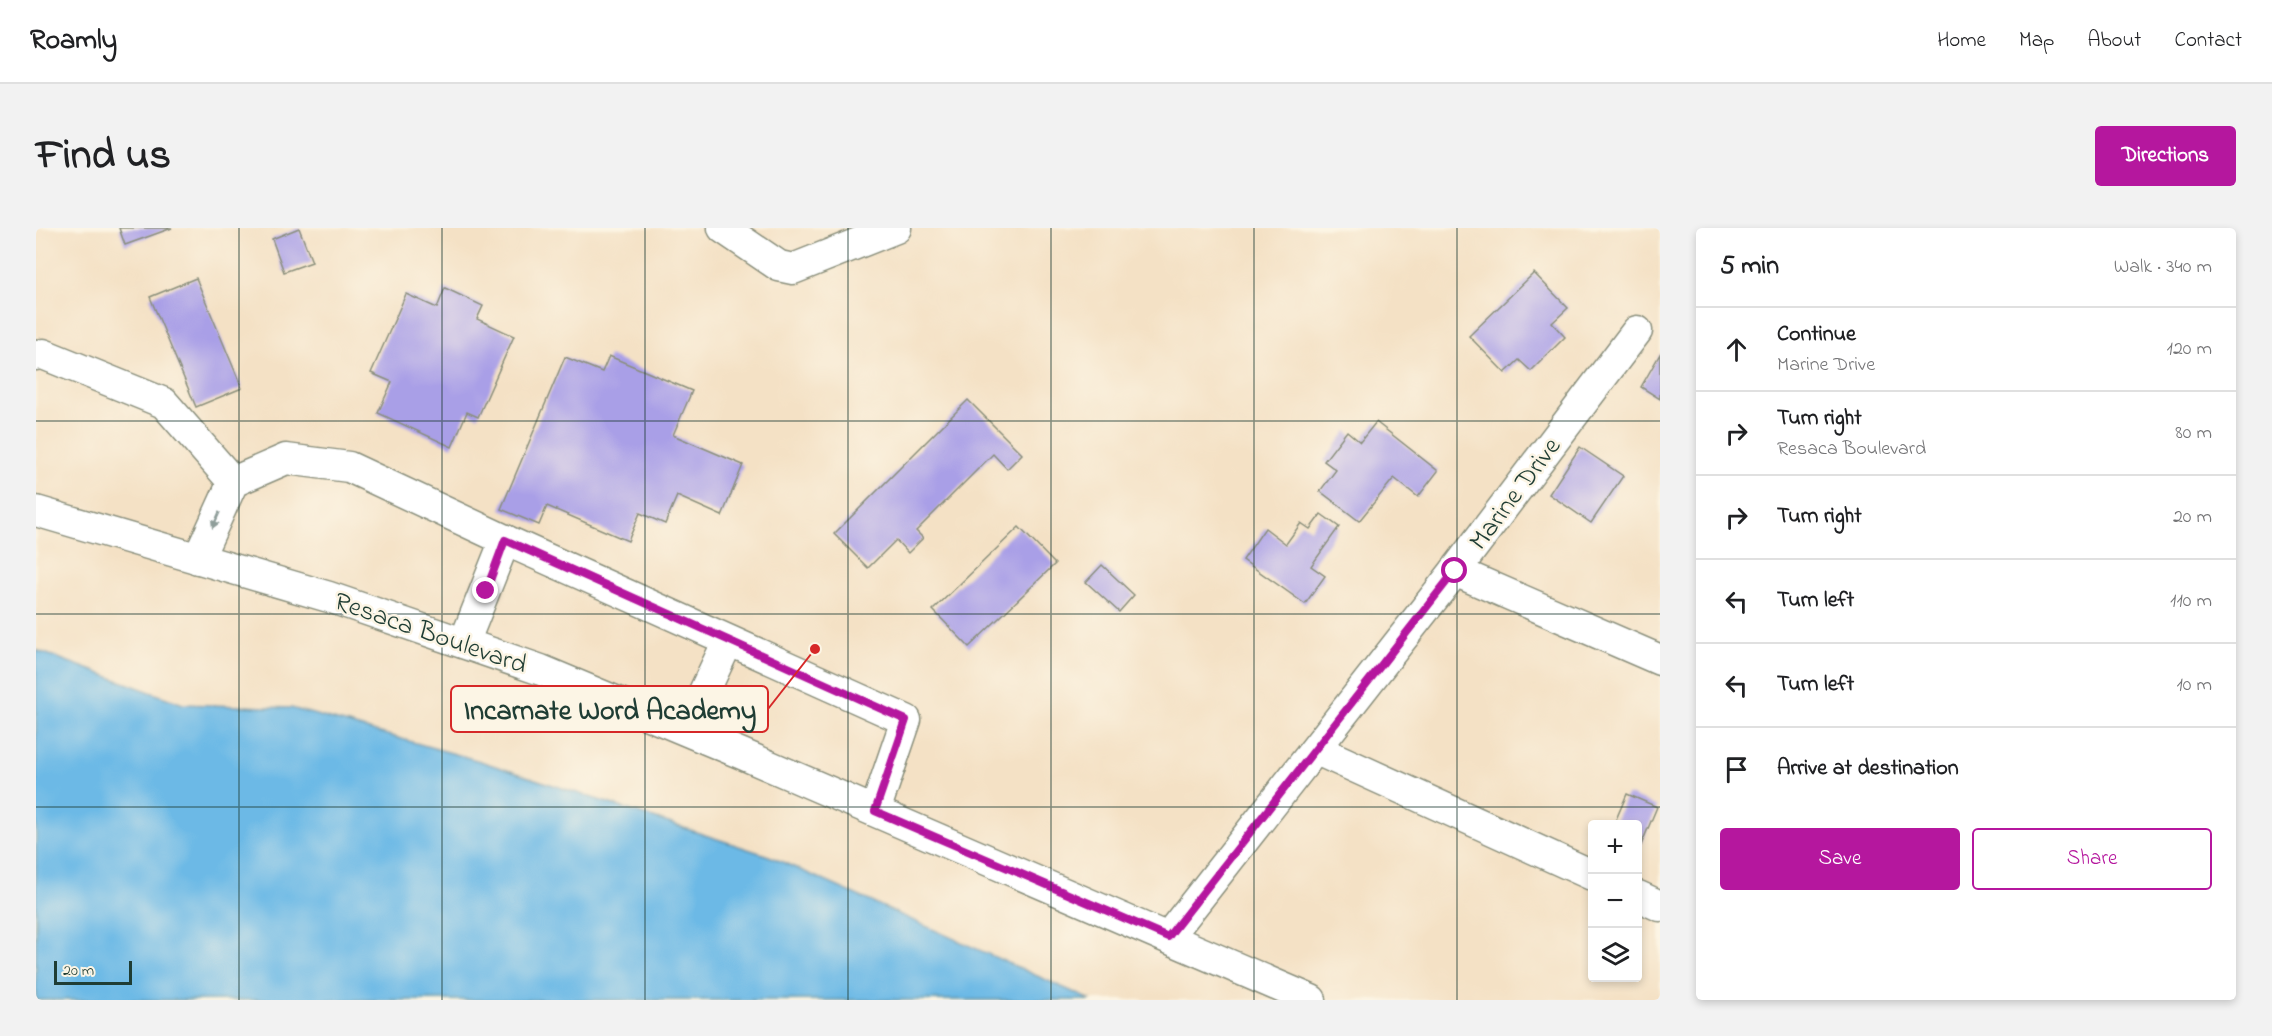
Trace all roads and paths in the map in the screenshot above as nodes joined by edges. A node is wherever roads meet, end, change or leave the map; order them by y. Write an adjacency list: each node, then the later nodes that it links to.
1 (723, 228): 2 (street)
2 (896, 228)
3 (1637, 331): 9 (street, Marine Drive)
4 (36, 355): 5 (street)
5 (233, 482): 7 (street); 8 (street, one-way to 8)
6 (36, 511): 8 (street, Resaca Boulevard)
7 (505, 540): 10 (street); 11 (street)
8 (198, 559): 11 (street, Resaca Boulevard)
9 (1455, 571): 12 (street); 14 (street, Marine Drive)
10 (728, 641): 13 (street); 15 (street)
11 (464, 643): 13 (street, Resaca Boulevard)
12 (1660, 660)
13 (686, 730): 15 (street, Resaca Boulevard)
14 (1317, 750): 16 (street); 19 (street, Marine Drive)
15 (875, 811): 19 (street, Resaca Boulevard)
16 (1591, 874)
17 (1642, 898): 18 (street)
18 (1660, 906)
19 (1168, 937): 20 (street, Resaca Boulevard)
20 (1311, 1000)

